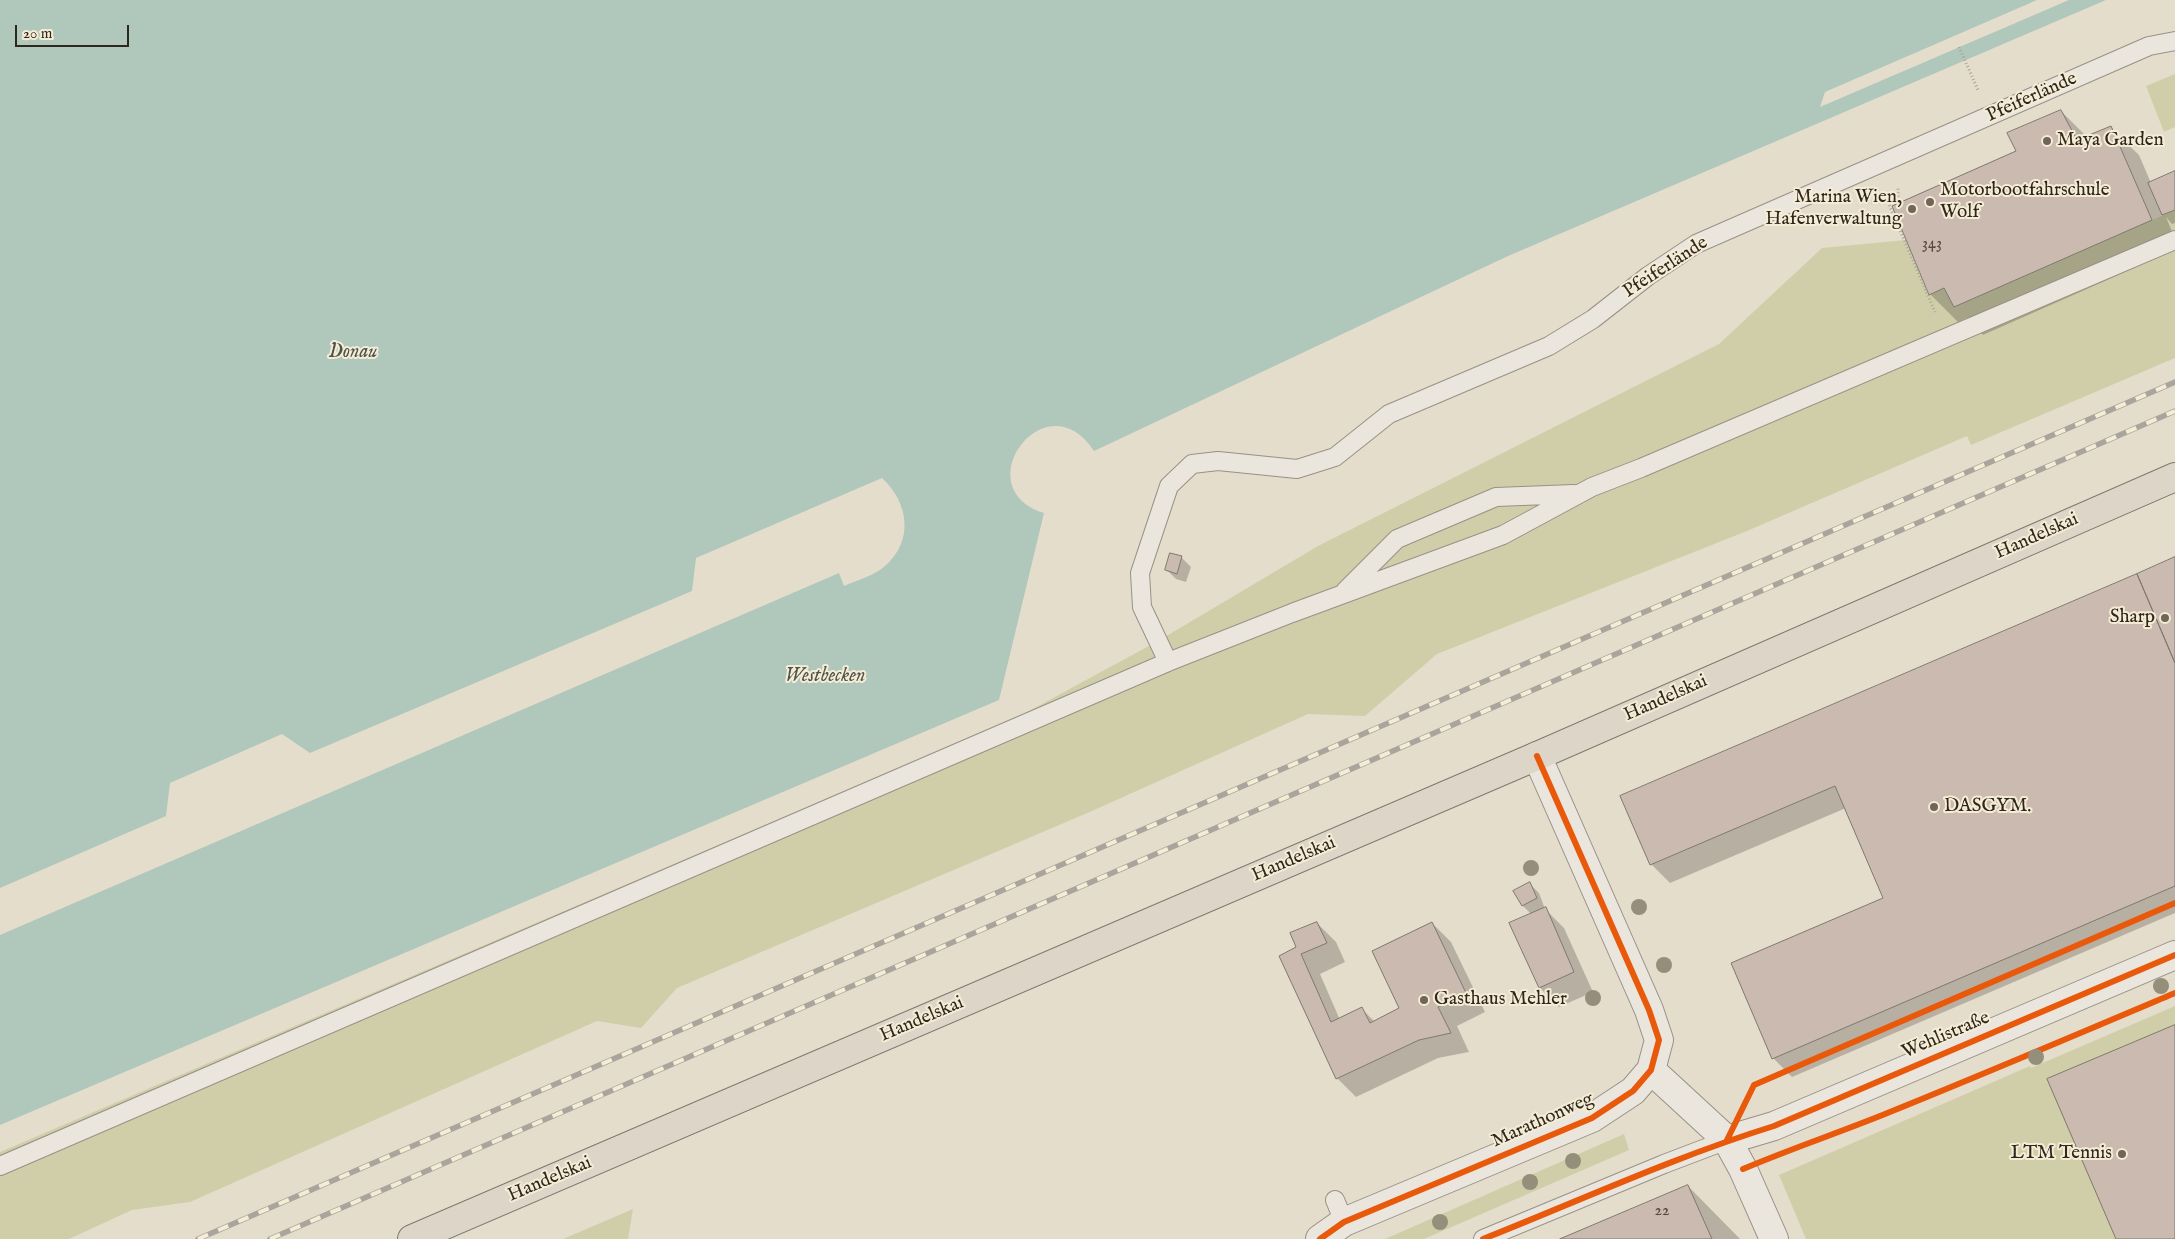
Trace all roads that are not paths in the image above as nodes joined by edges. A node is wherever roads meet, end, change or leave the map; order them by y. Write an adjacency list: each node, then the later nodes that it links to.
1 (2175, 41): 6 (lane, Pfeiferlände)
2 (2175, 240): 4 (lane)
3 (2175, 477): 7 (main road, Handelskai)
4 (1580, 494): 5 (lane); 5 (lane)
5 (1340, 595): 6 (lane)
6 (1168, 662): 11 (lane)
7 (1537, 756): 9 (street, Marathonweg); 12 (main road, Handelskai)
8 (2175, 955): 10 (street, Wehlistraße)
9 (1651, 1070): 10 (street); 13 (street, Marathonweg)
10 (1727, 1140): 14 (lane); 15 (street)
11 (0, 1166)
12 (412, 1239)
13 (1320, 1239)
14 (1482, 1239)
15 (1774, 1239)

